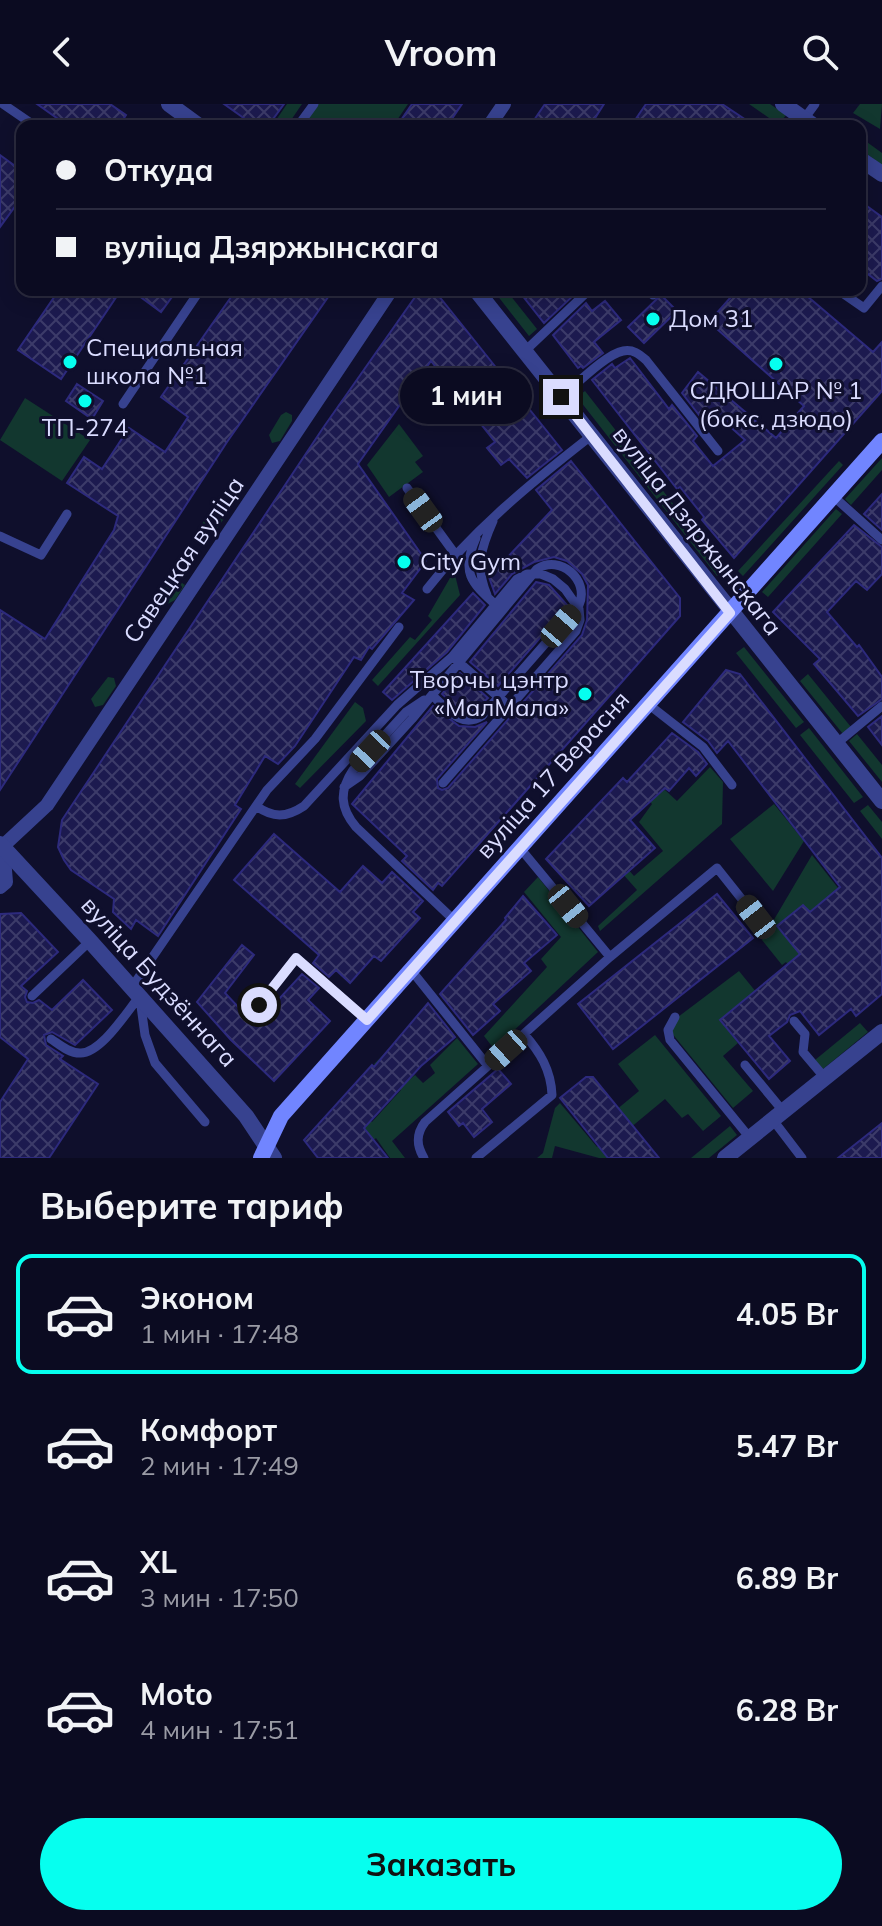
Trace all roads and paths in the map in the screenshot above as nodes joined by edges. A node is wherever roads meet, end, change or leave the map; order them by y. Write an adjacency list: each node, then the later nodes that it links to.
1 (3, 104): 4 (lane)
2 (169, 104): 5 (street)
3 (783, 104): 6 (street)
4 (26, 120)
5 (191, 120)
6 (806, 120)
7 (882, 286): 12 (lane)
8 (196, 296): 15 (lane)
9 (387, 296): 42 (street, Савецкая вуліца)
10 (481, 296): 13 (street, вуліца Дзяржынскага)
11 (580, 296): 13 (lane)
12 (847, 296)
13 (525, 351): 14 (street, вуліца Дзяржынскага)
14 (561, 397): 16 (street, вуліца Дзяржынскага); 18 (lane)
15 (123, 404)
16 (591, 436): 21 (lane); 30 (street, вуліца Дзяржынскага)
17 (882, 441): 20 (main road, вуліца 17 Верасня)
18 (718, 451)
19 (407, 488): 26 (lane)
20 (833, 496): 25 (lane); 30 (main road, вуліца 17 Верасня)
21 (497, 513): 23 (lane); 28 (lane)
22 (67, 514): 24 (lane)
23 (479, 531): 26 (lane); 28 (lane)
24 (0, 536)
25 (882, 540)
26 (455, 554): 27 (lane)
27 (427, 589)
28 (488, 598): 29 (lane)
29 (502, 611): 33 (lane); 33 (lane)
30 (730, 613): 34 (main road, вуліца 17 Верасня); 37 (street, вуліца Дзяржынскага)
31 (399, 627): 41 (lane)
32 (452, 657): 36 (lane); 36 (lane); 41 (lane)
33 (432, 695): 46 (lane)
34 (648, 704): 39 (lane); 43 (main road, вуліца 17 Верасня)
35 (882, 706): 37 (lane)
36 (510, 707): 38 (lane)
37 (836, 744): 40 (street, вуліца Дзяржынскага)
38 (443, 783)
39 (732, 785)
40 (882, 801)
41 (256, 806): 50 (lane)
42 (1, 846): 44 (street); 47 (street, вуліца Будзённага)
43 (520, 848): 46 (main road, вуліца 17 Верасня); 48 (lane)
44 (0, 887)
45 (756, 917): 48 (lane)
46 (455, 921): 49 (main road, вуліца 17 Верасня)
47 (90, 941): 50 (street, вуліца Будзённага); 51 (lane)
48 (610, 957): 56 (lane)
49 (411, 970): 54 (main road, вуліца 17 Верасня); 60 (lane)
50 (136, 991): 57 (lane); 63 (lane); 65 (street, вуліца Будзённага)
51 (32, 996)
52 (259, 1005): 54 (lane)
53 (675, 1017): 64 (lane)
54 (367, 1020): 65 (main road, вуліца 17 Верасня)
55 (794, 1021): 61 (lane)
56 (524, 1034): 60 (lane); 67 (lane)
57 (51, 1039)
58 (880, 1039): 61 (street)
59 (745, 1065): 62 (lane)
60 (488, 1066): 66 (lane)
61 (825, 1078): 62 (street)
62 (778, 1116): 64 (street); 69 (lane)
63 (205, 1122)
64 (750, 1138): 68 (street)
65 (267, 1154)
66 (424, 1158)
67 (476, 1158)
68 (725, 1158)
69 (802, 1158)

